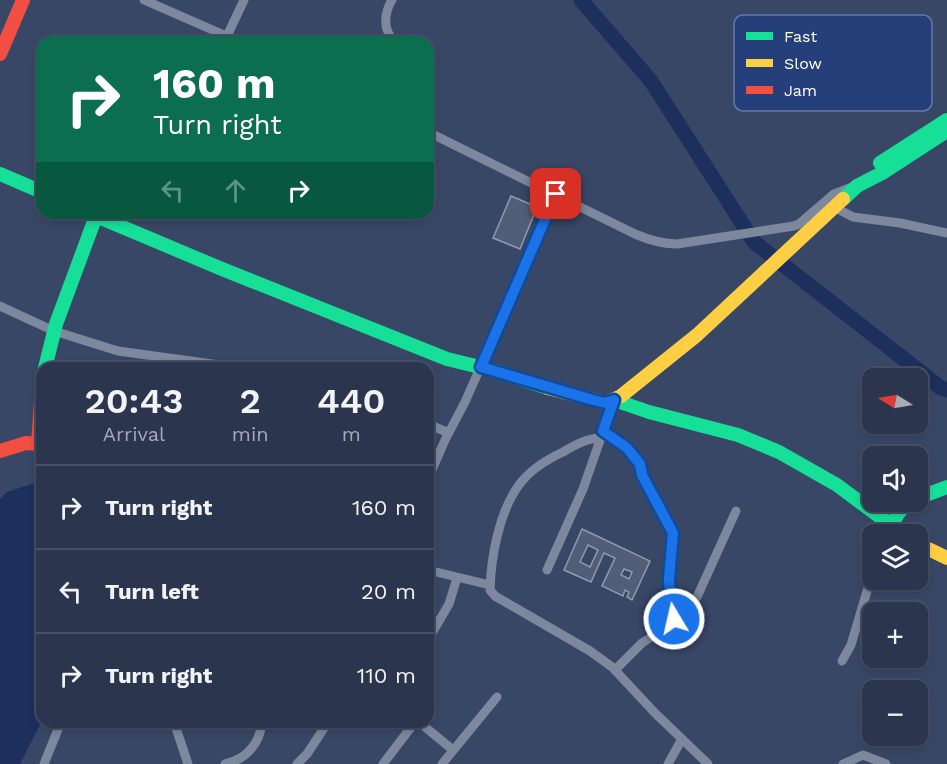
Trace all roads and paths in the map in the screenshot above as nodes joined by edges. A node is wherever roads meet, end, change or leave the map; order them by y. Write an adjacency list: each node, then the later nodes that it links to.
1 (23, 0): 7 (main road)
2 (144, 0): 5 (street)
3 (244, 0): 5 (street)
4 (392, 0): 6 (street)
5 (226, 36)
6 (389, 36)
7 (0, 54)
8 (947, 120): 12 (main road)
9 (947, 131): 12 (main road)
10 (434, 135): 14 (street)
11 (0, 174): 13 (main road)
12 (860, 185): 14 (street); 15 (main road)
13 (36, 189)
14 (556, 194): 23 (street)
15 (830, 212): 18 (street); 24 (main road)
16 (92, 219): 20 (main road)
17 (103, 219): 23 (main road)
18 (947, 233)
19 (0, 306): 20 (street)
20 (54, 331): 21 (main road); 22 (street)
21 (46, 362)
22 (190, 362)
23 (481, 367): 24 (main road); 26 (street)
24 (614, 400): 27 (street); 34 (main road)
25 (434, 427): 26 (street)
26 (449, 433): 30 (street)
27 (602, 434): 37 (street); 40 (street); 42 (street)
28 (36, 444): 29 (main road)
29 (0, 452)
30 (434, 466)
31 (947, 487): 32 (main road)
32 (928, 494)
33 (736, 512): 42 (street)
34 (887, 524)
35 (928, 549): 36 (main road)
36 (947, 558)
37 (547, 570)
38 (434, 571): 39 (street)
39 (461, 578): 40 (street); 43 (street)
40 (490, 585): 45 (street)
41 (867, 590): 44 (street)
42 (674, 619): 45 (street)
43 (434, 630)
44 (842, 661)
45 (615, 670): 53 (street)
46 (497, 697): 54 (street)
47 (59, 728): 56 (street)
48 (176, 728): 57 (street)
49 (261, 728): 58 (street)
50 (324, 728): 59 (street)
51 (412, 728): 60 (street)
52 (425, 728): 54 (street)
53 (682, 739): 55 (street); 62 (street)
54 (453, 750): 61 (street)
55 (669, 763)
56 (44, 764)
57 (188, 764)
58 (225, 764)
59 (297, 764)
60 (382, 764)
61 (442, 764)
62 (708, 764)
63 (843, 764): 64 (street)
64 (886, 764)

